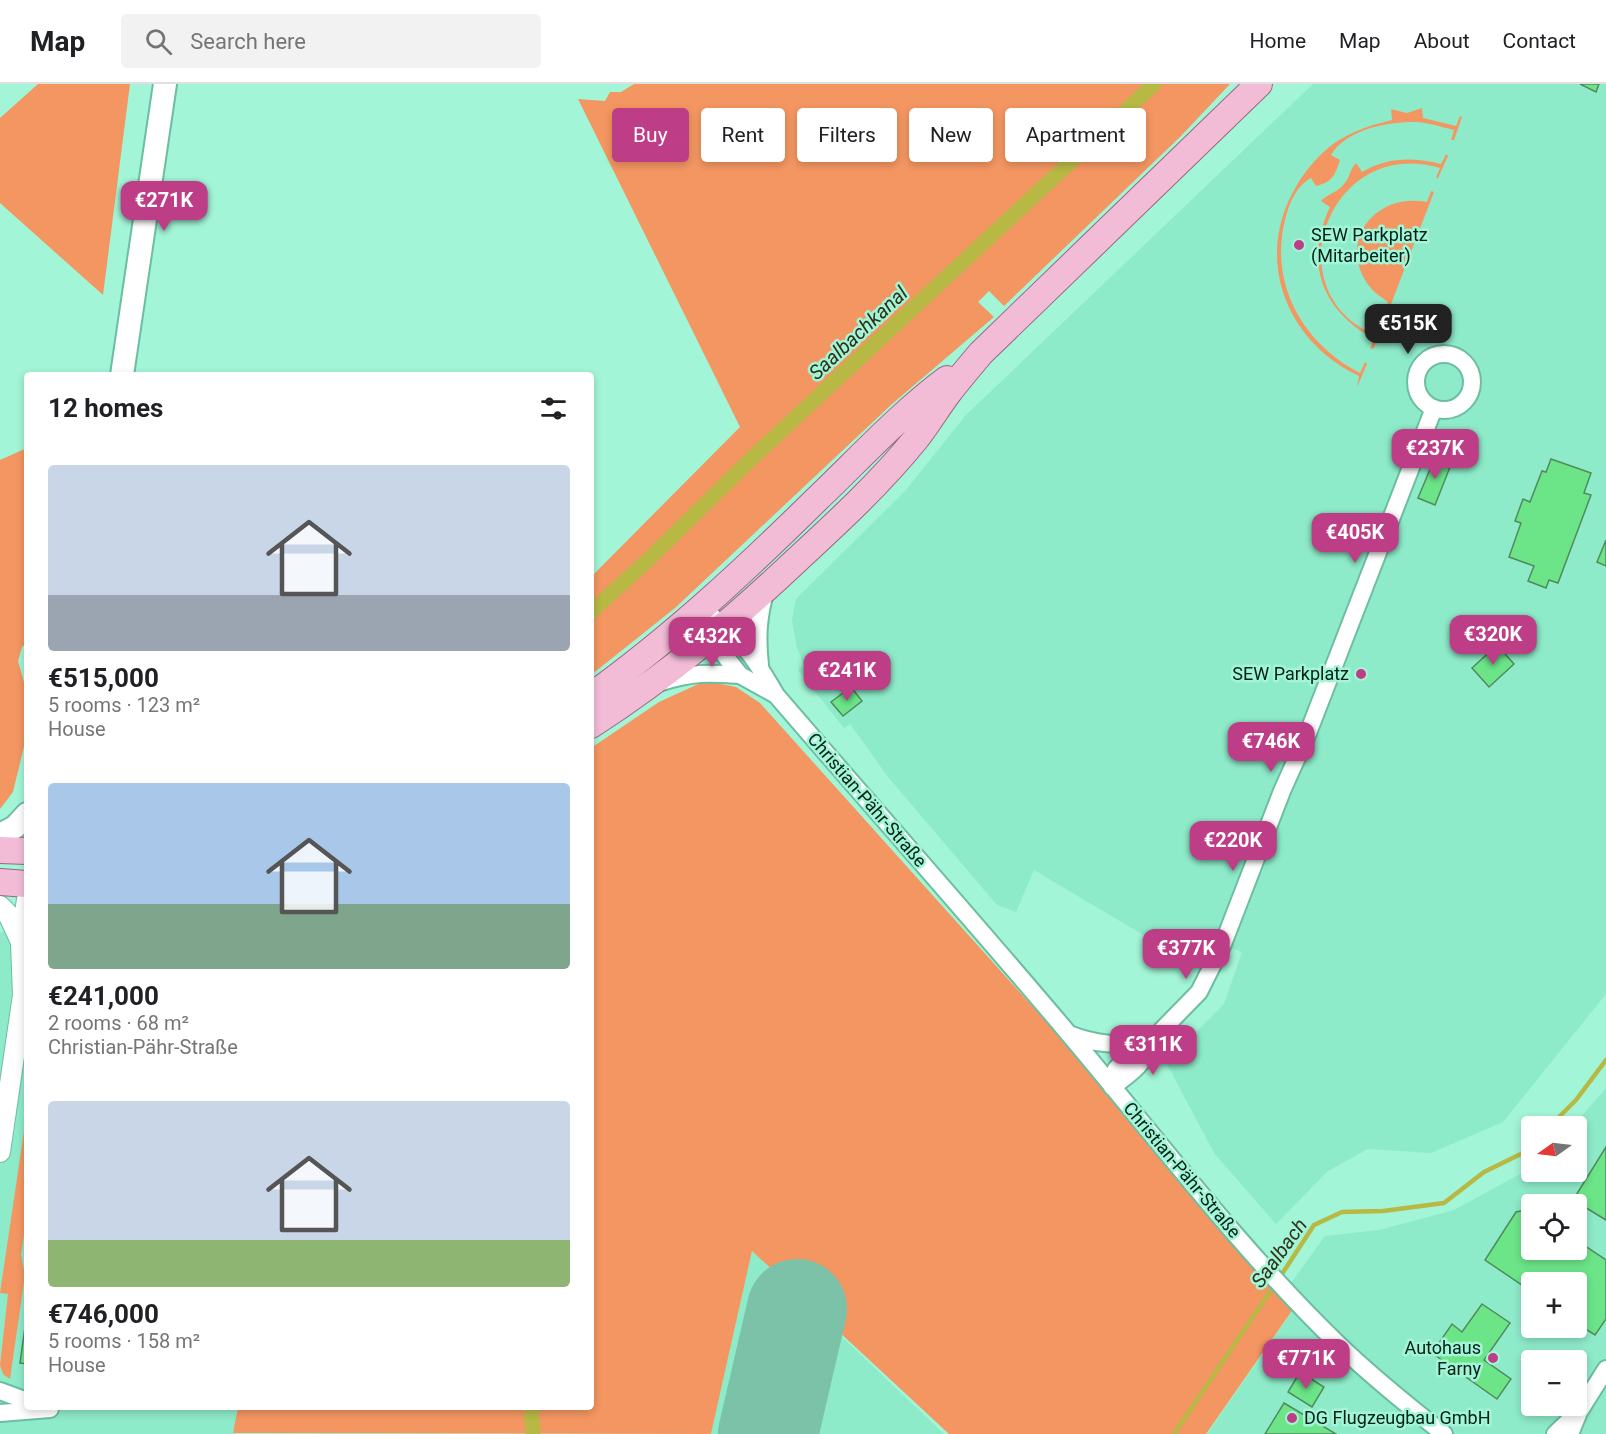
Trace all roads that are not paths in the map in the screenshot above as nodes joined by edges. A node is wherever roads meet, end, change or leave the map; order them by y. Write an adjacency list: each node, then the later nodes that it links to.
1 (165, 84): 4 (main road)
2 (1259, 84): 3 (main road)
3 (981, 353): 6 (main road); 7 (main road)
4 (122, 372)
5 (1434, 408): 27 (street)
6 (767, 589): 8 (main road); 9 (street)
7 (702, 608): 8 (street, Christian-Pähr-Straße); 12 (main road)
8 (718, 632): 9 (street, Christian-Pähr-Straße); 10 (street, Christian-Pähr-Straße); 11 (main road)
9 (760, 666): 13 (street, Christian-Pähr-Straße)
10 (740, 675): 11 (street); 13 (street, Christian-Pähr-Straße)
11 (651, 686): 14 (main road)
12 (594, 694)
13 (776, 695): 26 (street, Christian-Pähr-Straße)
14 (594, 723)
15 (24, 817): 16 (main road)
16 (0, 835)
17 (0, 850): 18 (main road)
18 (24, 851)
19 (0, 882): 20 (main road)
20 (24, 884)
21 (0, 906): 23 (street)
22 (24, 921): 23 (street)
23 (21, 943): 24 (street)
24 (24, 979)
25 (24, 997): 29 (street)
26 (1069, 1034): 27 (street); 28 (street, Christian-Pähr-Straße)
27 (1152, 1038): 28 (street)
28 (1112, 1087): 38 (street, Christian-Pähr-Straße)
29 (0, 1152)
30 (1606, 1370): 33 (street)
31 (0, 1391): 32 (street)
32 (24, 1400)
33 (1587, 1400)
34 (38, 1410): 35 (street)
35 (0, 1413)
36 (1575, 1416): 39 (street)
37 (1577, 1416): 40 (street)
38 (1444, 1434)
39 (1555, 1434)
40 (1570, 1434)

